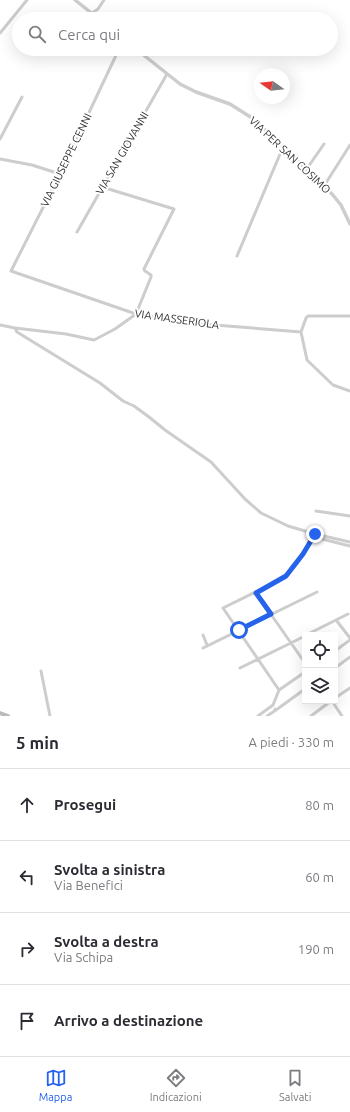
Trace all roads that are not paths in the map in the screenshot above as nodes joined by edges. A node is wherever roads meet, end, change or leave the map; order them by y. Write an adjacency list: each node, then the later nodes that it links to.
1 (27, 0): 4 (street)
2 (75, 0): 5 (street)
3 (104, 0): 6 (street)
4 (17, 12)
5 (91, 12)
6 (94, 12)
7 (12, 18): 8 (street)
8 (0, 33)
9 (116, 56): 19 (street, VIA GIUSEPPE CENNI)
10 (145, 56): 11 (street, VIA PER SAN COSIMO)
11 (167, 74): 16 (street, VIA PER SAN COSIMO); 21 (street, VIA SAN GIOVANNI)
12 (22, 97): 13 (street)
13 (0, 139)
14 (324, 144): 18 (street)
15 (350, 145): 20 (street)
16 (283, 147): 18 (street, VIA PER SAN COSIMO); 24 (street)
17 (0, 159): 19 (street)
18 (306, 170): 20 (street, VIA PER SAN COSIMO)
19 (60, 174): 25 (street, VIA GIUSEPPE CENNI)
20 (324, 186): 22 (street, VIA PER SAN COSIMO)
21 (102, 187): 23 (street, VIA SAN GIOVANNI); 26 (street)
22 (350, 224)
23 (77, 232)
24 (237, 256)
25 (12, 271): 26 (street, VIA MASSERIOLA)
26 (136, 314): 29 (street); 30 (street, VIA MASSERIOLA)
27 (350, 316): 30 (street)
28 (0, 325): 29 (street)
29 (15, 328): 34 (street)
30 (301, 332): 31 (street)
31 (350, 391)
32 (316, 511): 33 (street)
33 (350, 516)
34 (315, 534): 35 (street); 36 (street); 38 (street)
35 (350, 542)
36 (350, 546)
37 (317, 592): 39 (street)
38 (256, 593): 39 (street); 42 (street)
39 (271, 614): 42 (street); 47 (street)
40 (348, 614): 41 (street)
41 (336, 620): 43 (street); 46 (street)
42 (239, 630): 48 (street); 52 (street)
43 (312, 632)
44 (203, 635): 48 (street)
45 (302, 637): 47 (street)
46 (350, 639): 50 (street)
47 (291, 643): 52 (street); 53 (street)
48 (208, 645): 49 (street)
49 (203, 648)
50 (338, 649)
51 (350, 657): 54 (street)
52 (258, 659): 55 (street); 59 (street)
53 (302, 659)
54 (338, 666)
55 (240, 668)
56 (41, 671): 68 (street)
57 (302, 674): 59 (street)
58 (350, 688): 61 (street)
59 (279, 690): 64 (street)
60 (302, 691): 65 (street)
61 (338, 696)
62 (327, 704): 71 (street)
63 (333, 704): 72 (street)
64 (273, 705): 65 (street); 69 (street)
65 (276, 710): 70 (street)
66 (0, 713): 67 (main road)
67 (8, 716)
68 (50, 716)
69 (258, 716)
70 (267, 716)
71 (311, 716)
72 (342, 716)

